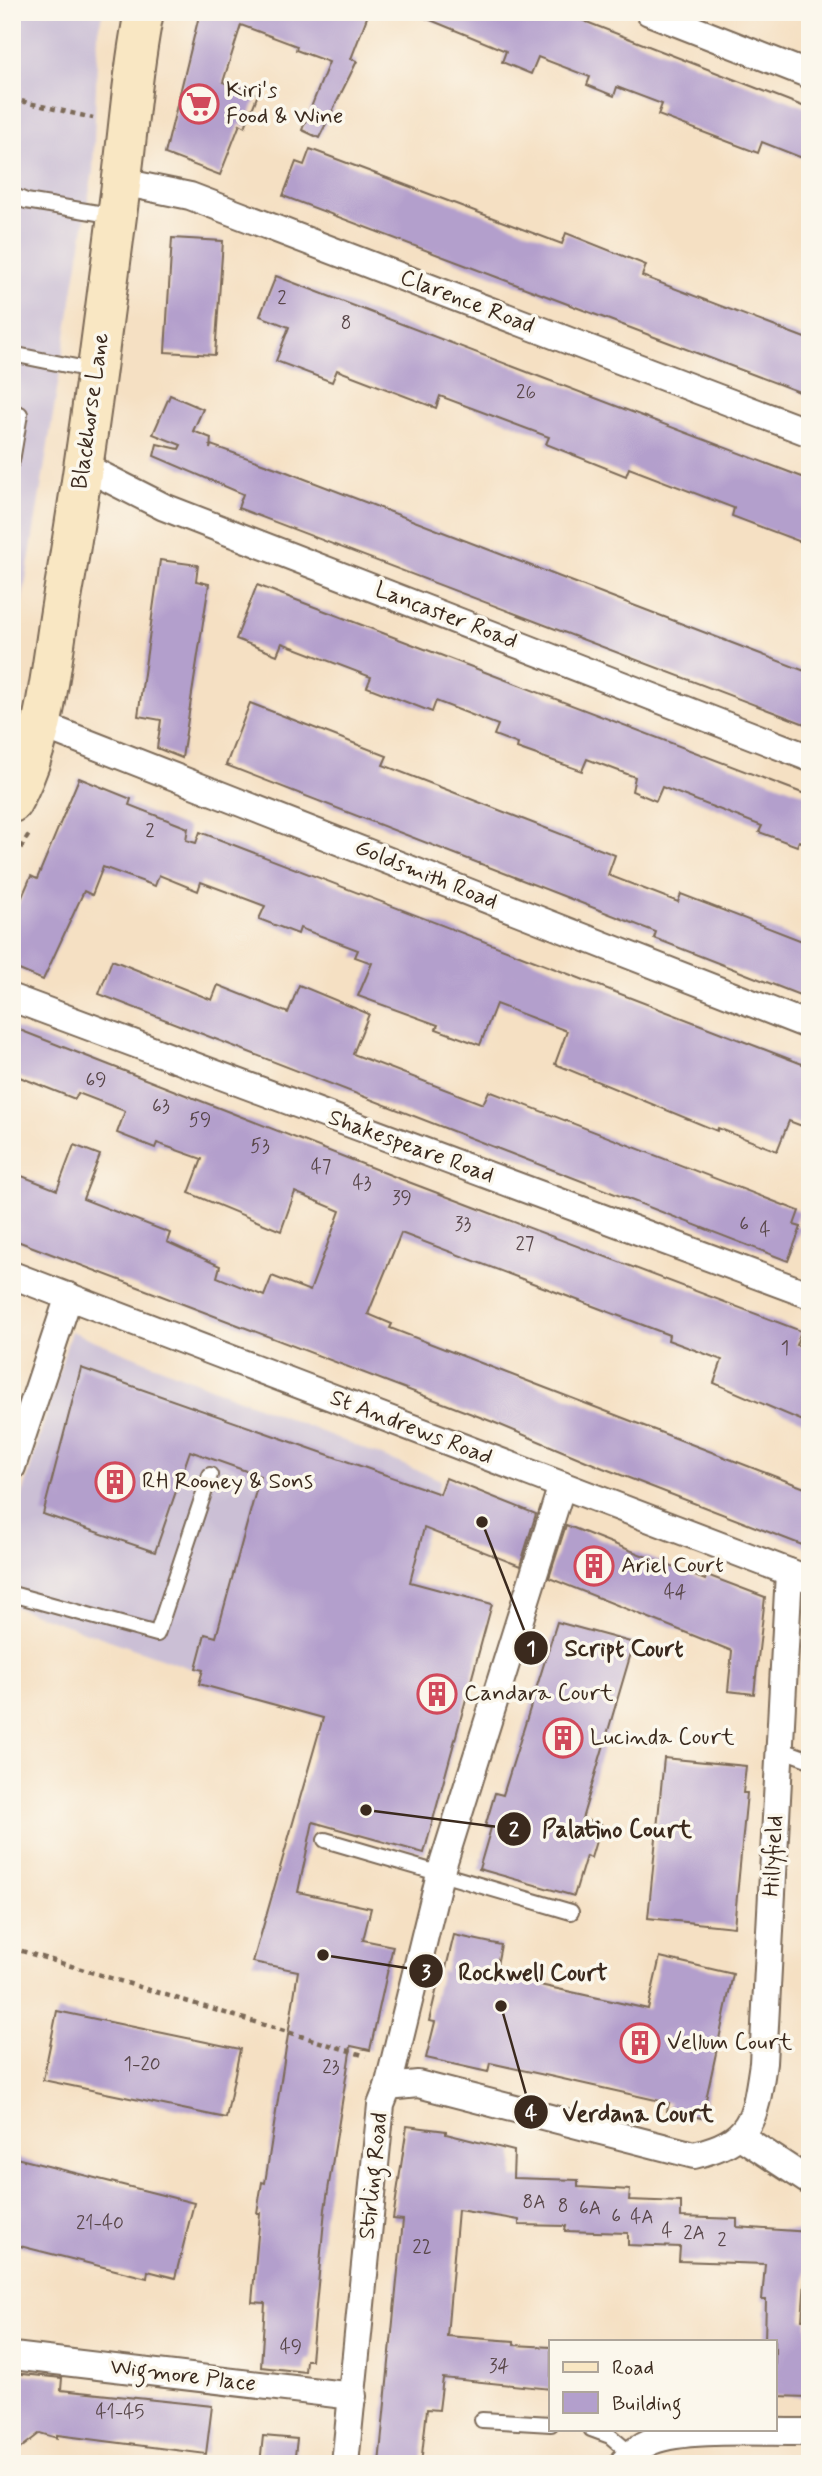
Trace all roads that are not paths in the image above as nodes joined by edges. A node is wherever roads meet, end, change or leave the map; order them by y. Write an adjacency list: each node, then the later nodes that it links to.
1 (144, 12): 5 (main road, Blackhorse Lane)
2 (649, 12): 3 (street)
3 (810, 75)
4 (12, 195): 5 (lane)
5 (120, 199): 7 (main road, Blackhorse Lane); 9 (street, Clarence Road)
6 (12, 354): 7 (lane)
7 (96, 371): 11 (main road, Blackhorse Lane)
8 (12, 412): 10 (lane)
9 (810, 433)
10 (12, 461)
11 (85, 467): 12 (main road, Blackhorse Lane); 13 (street, Lancaster Road)
12 (42, 725): 14 (main road, Blackhorse Lane); 17 (street, Goldsmith Road)
13 (810, 758)
14 (22, 760): 15 (main road, Blackhorse Lane)
15 (12, 803)
16 (12, 998): 19 (street, Shakespeare Road)
17 (810, 1026)
18 (12, 1275): 20 (street, St Andrews Road)
19 (810, 1295)
20 (69, 1296): 21 (street); 23 (street, St Andrews Road)
21 (12, 1466)
22 (210, 1475): 25 (lane)
23 (562, 1485): 24 (street, St Andrews Road); 29 (street)
24 (799, 1576): 26 (street, Hillyfield)
25 (12, 1594)
26 (780, 1749): 27 (lane); 32 (street, Hillyfield)
27 (810, 1760)
28 (326, 1840): 29 (lane)
29 (440, 1874): 30 (lane); 31 (street)
30 (571, 1912)
31 (388, 2087): 32 (street, Stirling Road); 35 (street, Stirling Road)
32 (740, 2136): 33 (street)
33 (810, 2182)
34 (13, 2356): 35 (street, Wigmore Place)
35 (353, 2396): 41 (street, Stirling Road)
36 (482, 2420): 37 (lane)
37 (549, 2424)
38 (594, 2430): 40 (lane)
39 (810, 2432): 40 (street)
40 (626, 2459)
41 (345, 2464)

